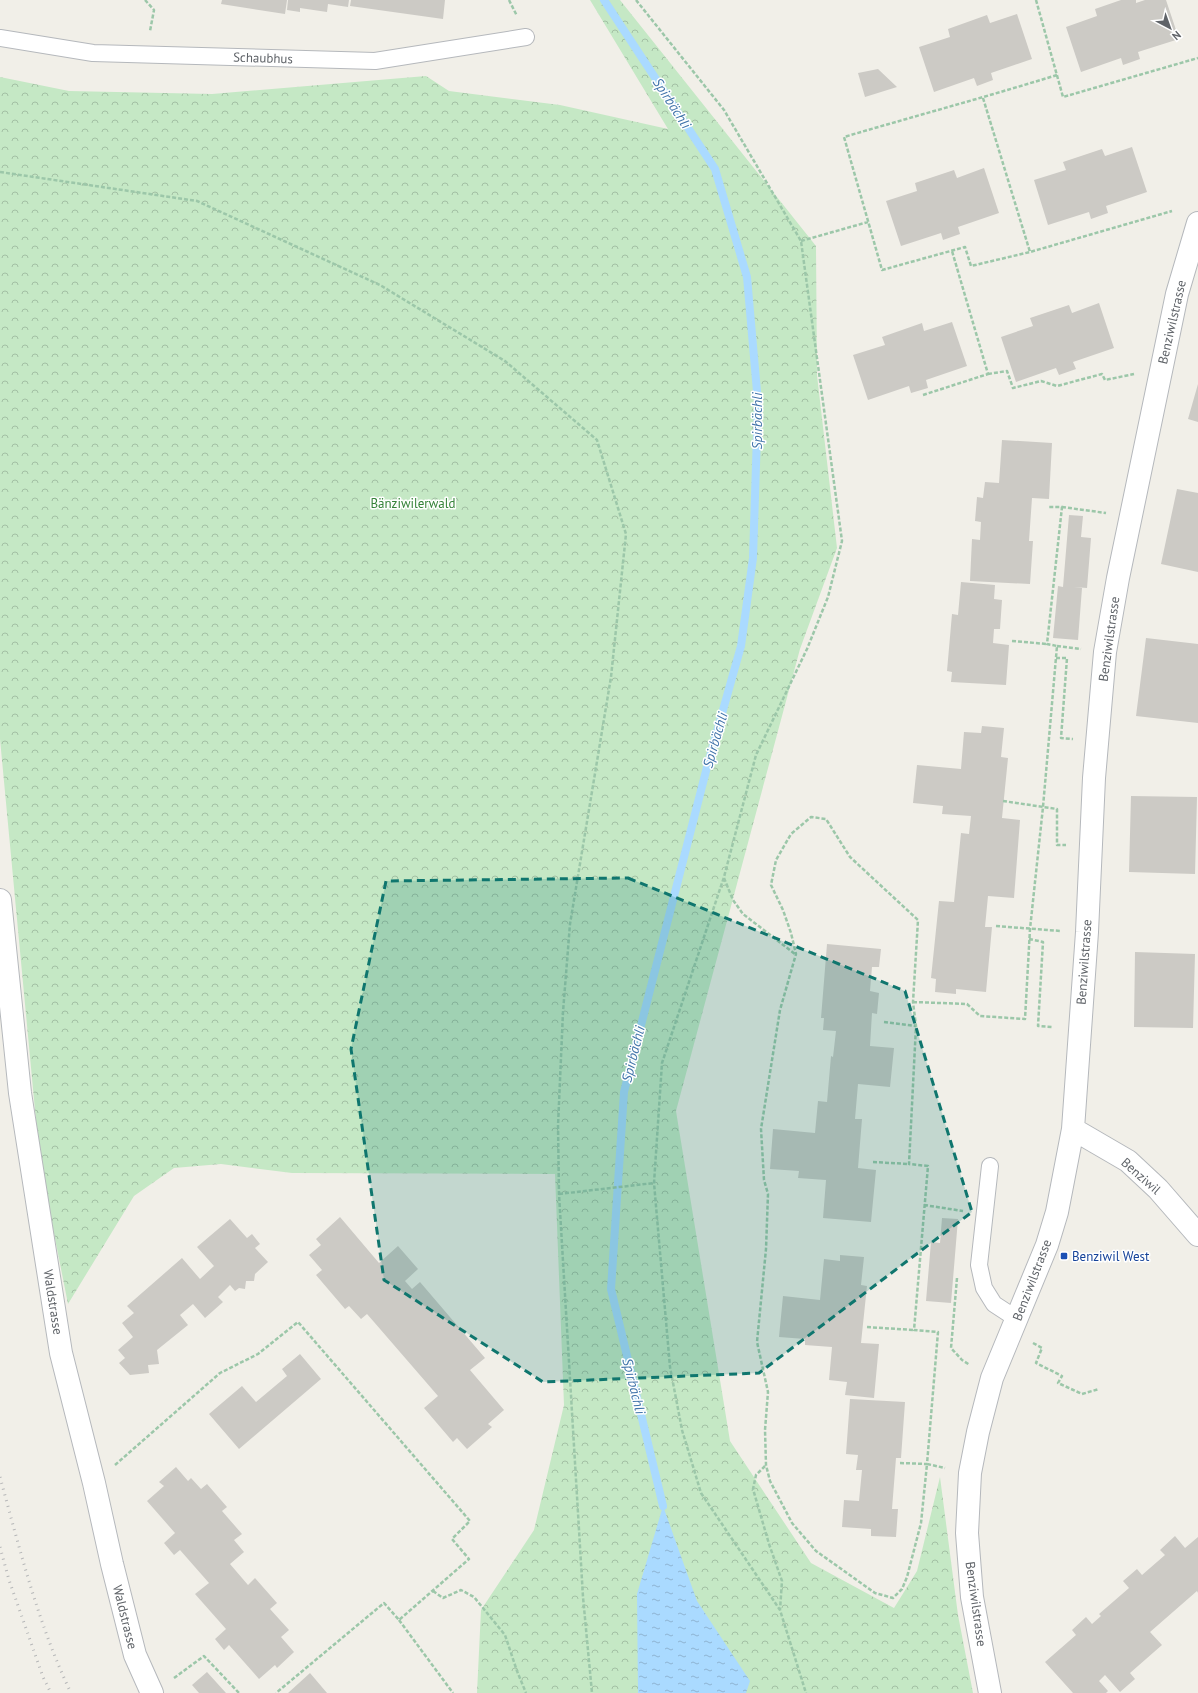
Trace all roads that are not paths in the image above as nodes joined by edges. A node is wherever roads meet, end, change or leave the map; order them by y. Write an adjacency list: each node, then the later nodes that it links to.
1 (0, 38): 2 (lane, Schaubhus)
2 (526, 38)
3 (1198, 223): 5 (street, Benziwilstrasse)
4 (0, 900): 9 (street, Waldstrasse)
5 (1073, 1129): 7 (street, Benziwil); 8 (street, Benziwilstrasse)
6 (990, 1166): 8 (lane)
7 (1198, 1235)
8 (1017, 1319): 10 (street, Benziwilstrasse)
9 (151, 1691)
10 (990, 1693)

